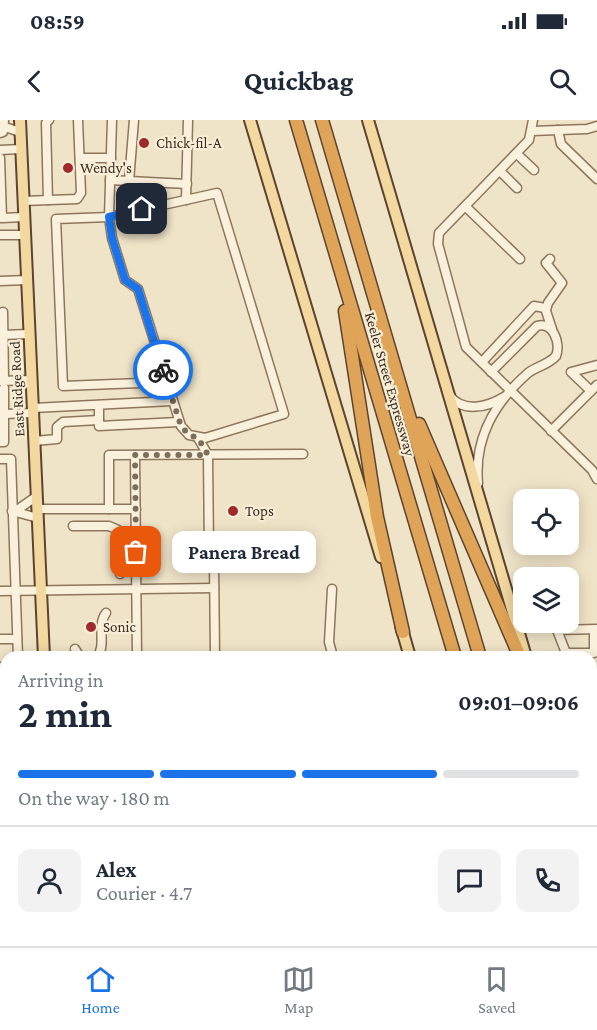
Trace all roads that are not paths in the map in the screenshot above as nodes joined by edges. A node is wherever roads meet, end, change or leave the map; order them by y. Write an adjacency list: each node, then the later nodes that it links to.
1 (20, 120): 16 (main road, East Ridge Road)
2 (49, 120): 32 (street)
3 (78, 120): 21 (street)
4 (112, 120): 22 (street)
5 (134, 120): 27 (street)
6 (188, 120): 28 (street)
7 (250, 120): 91 (main road)
8 (296, 120): 31 (highway, Keeler Street Expressway)
9 (322, 120): 43 (highway, Keeler Street Expressway)
10 (368, 120): 58 (main road)
11 (532, 120): 14 (street)
12 (597, 126): 15 (street)
13 (3, 127): 16 (street)
14 (532, 130): 15 (street); 19 (street)
15 (558, 130): 25 (street)
16 (20, 132): 17 (main road, East Ridge Road)
17 (21, 149): 18 (street); 34 (main road, East Ridge Road)
18 (0, 150)
19 (517, 154): 23 (street); 24 (street)
20 (0, 158): 30 (street)
21 (80, 158): 22 (street); 32 (street)
22 (111, 158): 26 (street)
23 (534, 170)
24 (500, 171): 29 (street); 35 (street)
25 (595, 176)
26 (110, 180): 27 (street); 37 (street)
27 (129, 181): 28 (street)
28 (187, 184): 33 (street)
29 (517, 188)
30 (1, 192): 38 (street)
31 (319, 196): 91 (highway); 101 (highway, Keeler Street Expressway)
32 (48, 200): 34 (street)
33 (186, 200): 37 (street); 67 (street)
34 (23, 201): 36 (main road, East Ridge Road)
35 (465, 207): 41 (street); 51 (street)
36 (24, 217): 38 (street); 40 (main road, East Ridge Road)
37 (109, 217): 55 (street); 55 (street)
38 (1, 218)
39 (0, 235): 40 (street)
40 (25, 235): 44 (main road, East Ridge Road)
41 (520, 259)
42 (550, 259): 46 (street)
43 (368, 277): 102 (highway, Keeler Street Expressway); 103 (highway)
44 (27, 280): 45 (street); 49 (main road, East Ridge Road)
45 (0, 281)
46 (546, 310): 48 (street); 51 (street)
47 (3, 312): 50 (street)
48 (552, 329): 53 (street); 59 (street)
49 (29, 334): 50 (street); 54 (main road, East Ridge Road)
50 (2, 335): 56 (street)
51 (482, 363): 53 (street)
52 (597, 366): 57 (street)
53 (491, 372): 59 (street)
54 (32, 380): 56 (street); 62 (main road, East Ridge Road)
55 (166, 382): 60 (street)
56 (3, 383): 63 (street)
57 (594, 388): 66 (street)
58 (448, 390): 59 (street); 76 (main road)
59 (511, 392): 66 (street); 76 (street)
60 (172, 401): 61 (street); 65 (street)
61 (99, 405): 62 (street); 64 (street)
62 (33, 411): 63 (street); 68 (main road, East Ridge Road)
63 (4, 414): 69 (street)
64 (99, 420): 65 (street); 68 (street)
65 (178, 422): 67 (street)
66 (551, 431): 74 (street)
67 (198, 438): 72 (street)
68 (34, 441): 75 (main road, East Ridge Road)
69 (0, 442)
70 (303, 454): 72 (street)
71 (135, 455): 72 (street); 77 (street); 78 (street)
72 (208, 455): 83 (street)
73 (0, 459): 79 (street)
74 (596, 476)
75 (37, 496): 79 (street); 80 (main road, East Ridge Road)
76 (480, 502): 104 (main road)
77 (109, 509): 78 (street); 80 (street)
78 (136, 509): 84 (street)
79 (15, 510): 80 (street); 87 (street)
80 (38, 513): 88 (main road, East Ridge Road)
81 (73, 526): 82 (street)
82 (120, 574)
83 (214, 588): 84 (street); 98 (street)
84 (136, 589): 88 (street); 97 (street)
85 (332, 589): 99 (street)
86 (0, 591): 87 (street)
87 (14, 591): 88 (street); 93 (street)
88 (41, 591): 95 (main road, East Ridge Road)
89 (106, 613): 96 (street)
90 (596, 630): 105 (street); 106 (street)
91 (403, 632): 100 (main road)
92 (0, 639): 93 (street)
93 (17, 639): 94 (street)
94 (18, 651)
95 (44, 651)
96 (101, 651)
97 (137, 651)
98 (215, 651)
99 (331, 651)
100 (408, 651)
101 (453, 651)
102 (478, 651)
103 (517, 651)
104 (524, 651)
105 (565, 651)
106 (594, 651)

